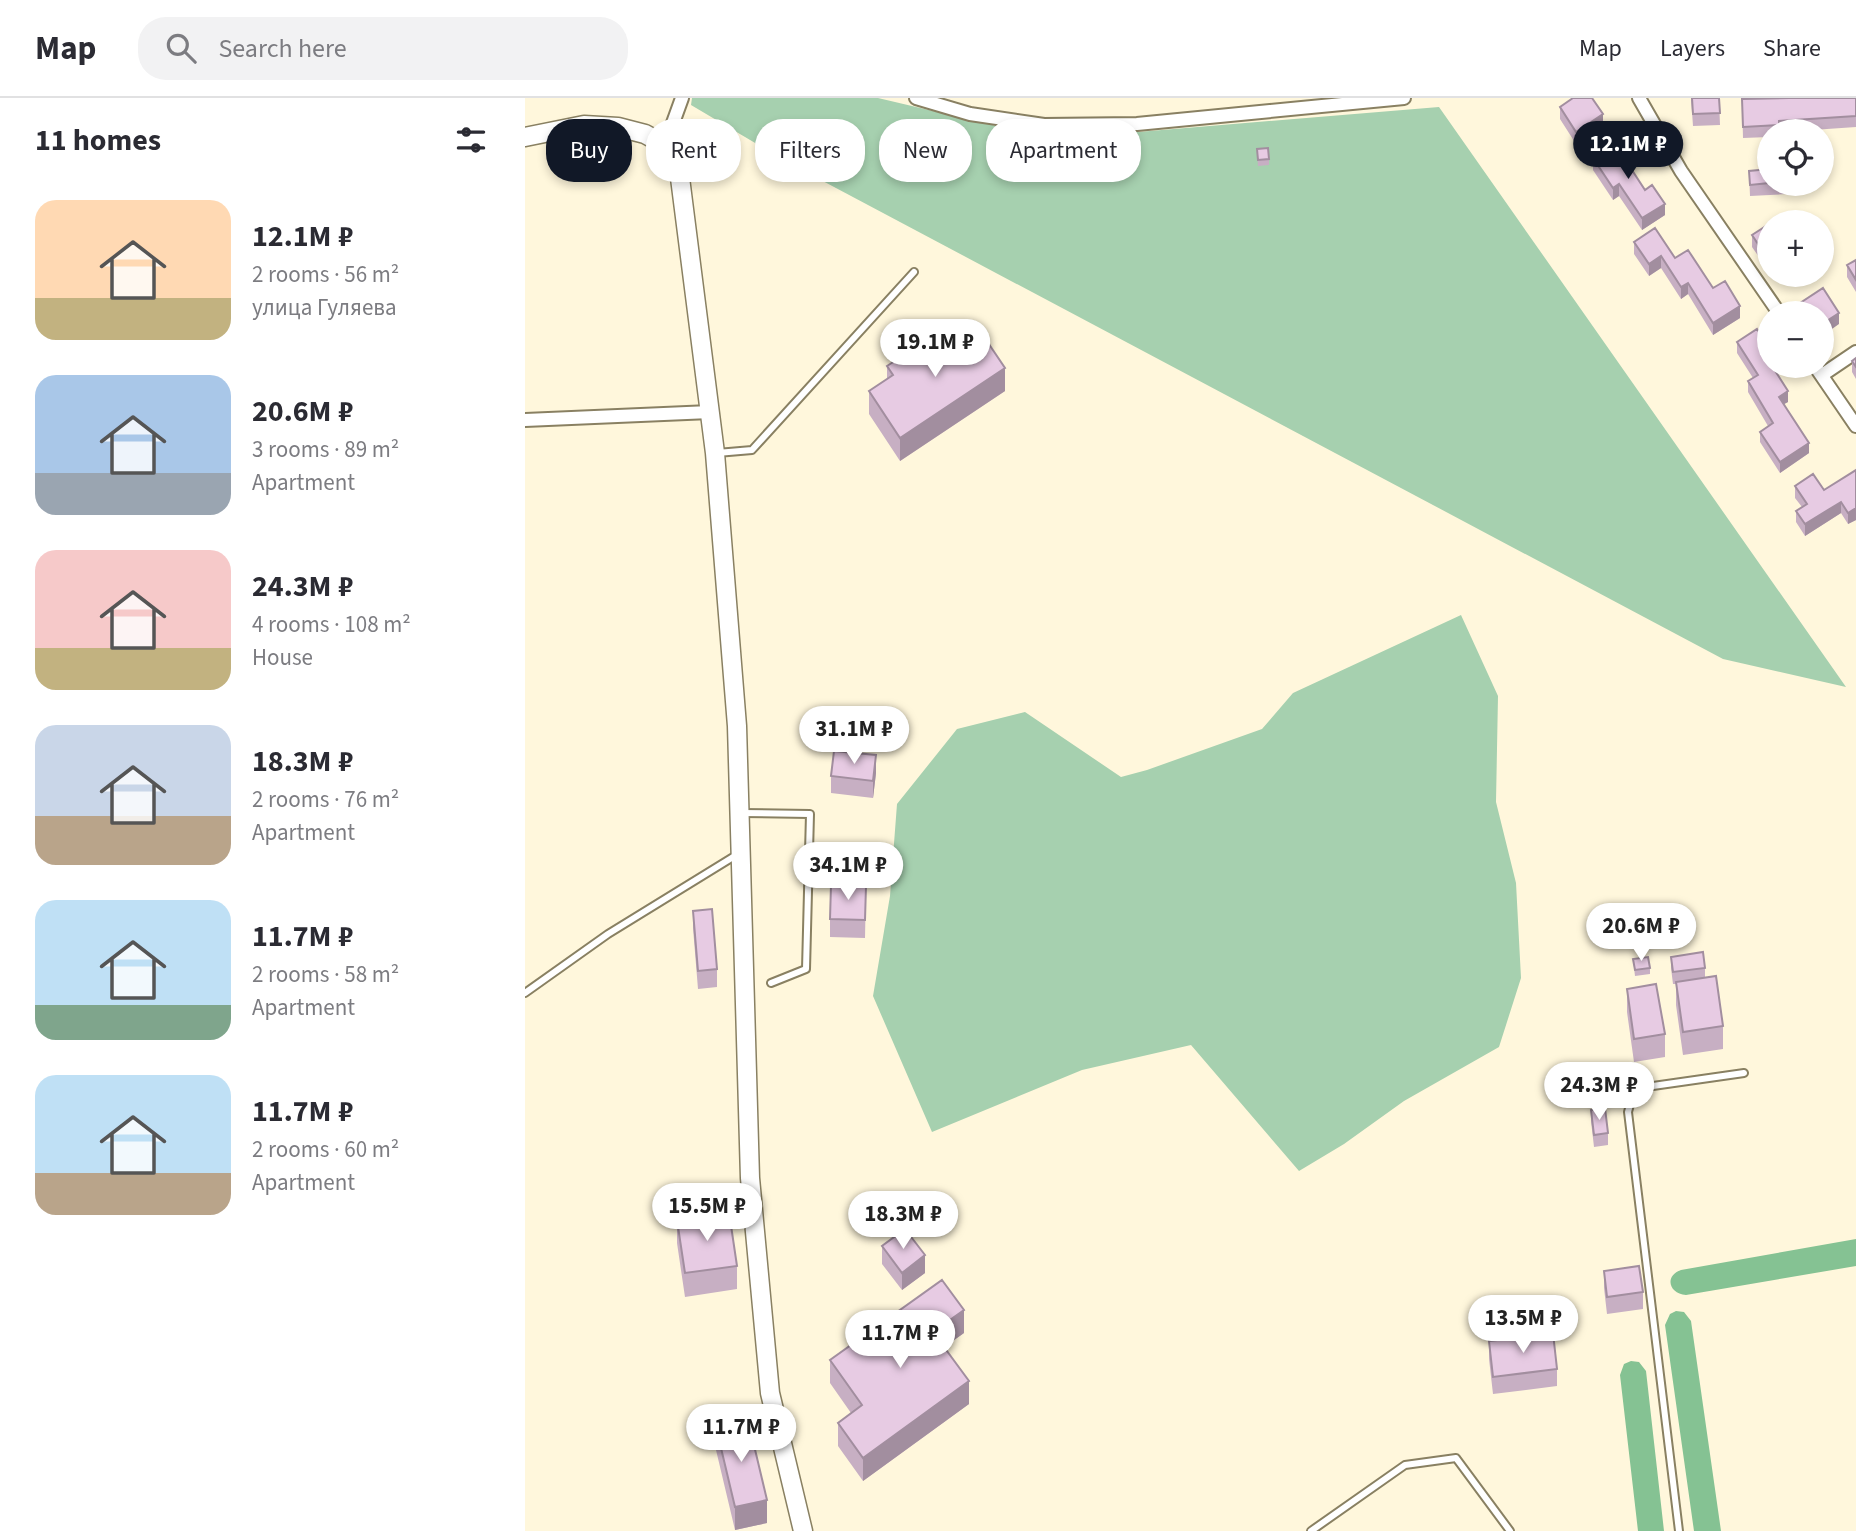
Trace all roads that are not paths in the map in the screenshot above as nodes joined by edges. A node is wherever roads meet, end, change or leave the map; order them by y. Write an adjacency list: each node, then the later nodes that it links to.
1 (682, 98): 5 (street)
2 (916, 98): 3 (street)
3 (1404, 98)
4 (1639, 98): 10 (street)
5 (674, 119)
6 (646, 135): 7 (street)
7 (525, 136)
8 (681, 182): 14 (street)
9 (913, 272): 17 (lane)
10 (1771, 301)
11 (1856, 352): 12 (street)
12 (1834, 363)
13 (1824, 378): 16 (street)
14 (710, 412): 15 (street); 17 (street)
15 (525, 419)
16 (1856, 426)
17 (715, 453): 18 (street)
18 (739, 813): 19 (street); 20 (lane)
19 (739, 853): 21 (lane); 23 (street)
20 (771, 983)
21 (525, 992)
22 (1744, 1073): 26 (lane)
23 (803, 1531)
24 (1311, 1531): 25 (lane)
25 (1510, 1531)
26 (1679, 1531)

